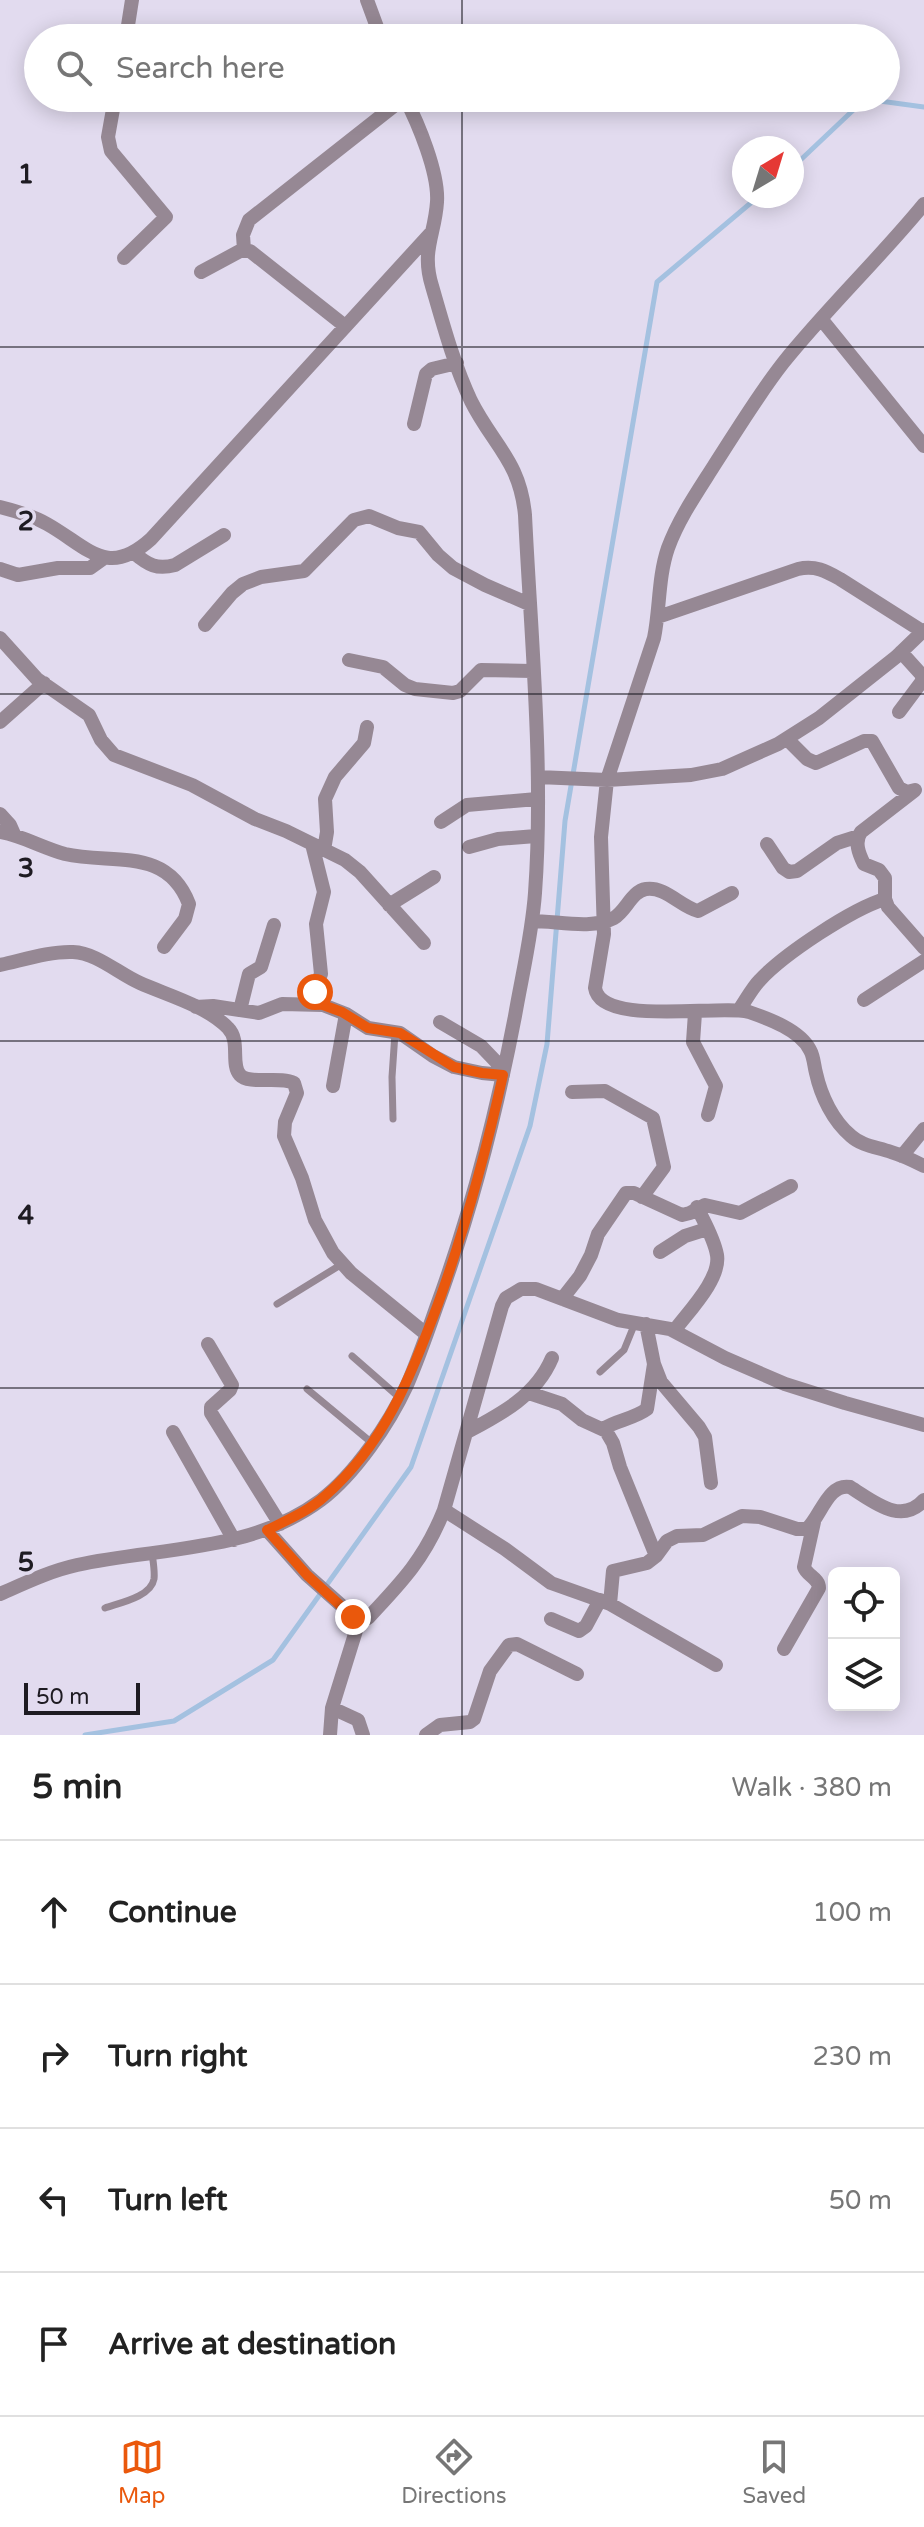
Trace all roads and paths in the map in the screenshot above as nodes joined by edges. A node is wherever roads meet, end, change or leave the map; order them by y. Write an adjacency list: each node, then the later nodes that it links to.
1 (132, 0): 3 (street)
2 (367, 0): 4 (street)
3 (128, 24)
4 (376, 24)
5 (112, 112): 11 (street)
6 (386, 112): 10 (street)
7 (411, 112): 9 (street)
8 (924, 204): 13 (street)
9 (430, 233): 14 (street); 15 (street)
10 (244, 250): 12 (street); 14 (street)
11 (124, 258)
12 (201, 272)
13 (822, 320): 17 (street); 24 (street)
14 (345, 326): 20 (street)
15 (457, 363): 16 (street); 23 (street)
16 (414, 424)
17 (924, 446)
18 (0, 507): 21 (street)
19 (224, 535): 20 (street)
20 (134, 553): 21 (street)
21 (104, 558): 22 (street)
22 (0, 570)
23 (529, 604): 25 (street); 30 (street)
24 (658, 617): 26 (street); 37 (street)
25 (205, 625)
26 (923, 630): 28 (street)
27 (0, 638): 31 (street)
28 (901, 652): 32 (street); 35 (street)
29 (349, 660): 30 (street)
30 (532, 671): 36 (street)
31 (44, 683): 33 (street); 46 (street)
32 (899, 712)
33 (0, 722)
34 (367, 727): 46 (street)
35 (787, 739): 37 (street); 38 (street)
36 (542, 777): 37 (street); 39 (street)
37 (601, 779): 53 (street)
38 (919, 791): 44 (street)
39 (537, 799): 41 (street); 43 (street)
40 (0, 814): 42 (street)
41 (441, 822)
42 (7, 833): 57 (street)
43 (536, 836): 47 (street); 52 (street)
44 (859, 836): 45 (street); 50 (street)
45 (767, 844)
46 (318, 847): 51 (street); 61 (street)
47 (469, 847)
48 (434, 877): 51 (street)
49 (732, 893): 53 (street)
50 (885, 899): 56 (street); 64 (street)
51 (389, 905): 55 (street)
52 (532, 921): 53 (street); 69 (street)
53 (595, 923): 65 (street)
54 (274, 925): 63 (street)
55 (424, 943)
56 (923, 944)
57 (164, 947)
58 (924, 961): 60 (street)
59 (0, 965): 62 (street)
60 (864, 1000)
61 (309, 1003): 63 (street); 66 (street)
62 (196, 1007): 63 (street); 82 (street)
63 (240, 1010)
64 (739, 1010): 65 (street); 75 (street)
65 (695, 1013): 72 (street)
66 (346, 1014): 68 (street); 70 (street)
67 (440, 1022): 69 (street)
68 (395, 1031): 69 (street); 73 (lane)
69 (504, 1072): 87 (street)
70 (333, 1086)
71 (572, 1092): 78 (street)
72 (708, 1115)
73 (393, 1119)
74 (924, 1129): 75 (street)
75 (902, 1156): 76 (street)
76 (924, 1166)
77 (791, 1186): 79 (street)
78 (642, 1197): 79 (street); 83 (street)
79 (697, 1207): 80 (street)
80 (707, 1229): 81 (street); 86 (street)
81 (660, 1252)
82 (342, 1264): 84 (lane); 87 (street)
83 (562, 1299): 85 (street); 99 (street)
84 (277, 1304)
85 (641, 1324): 86 (street); 91 (street); 92 (lane)
86 (674, 1331): 96 (street)
87 (426, 1334): 95 (street)
88 (208, 1344): 105 (street)
89 (352, 1356): 95 (lane)
90 (552, 1358): 94 (street)
91 (654, 1364): 97 (street); 101 (street)
92 (600, 1372)
93 (307, 1389): 100 (lane)
94 (529, 1393): 97 (street); 99 (street)
95 (400, 1398): 100 (street)
96 (924, 1425)
97 (603, 1429): 108 (street)
98 (173, 1432): 106 (street)
99 (467, 1432): 103 (street)
100 (372, 1443): 105 (street)
101 (711, 1483)
102 (924, 1500): 104 (street)
103 (444, 1510): 110 (street); 112 (street)
104 (814, 1522): 108 (street); 114 (street)
105 (274, 1527): 106 (street); 112 (street)
106 (234, 1540): 107 (street)
107 (152, 1553): 109 (street); 111 (lane)
108 (656, 1556): 110 (street)
109 (0, 1594)
110 (605, 1602): 113 (street); 115 (street)
111 (105, 1608)
112 (356, 1619): 117 (street)
113 (551, 1619)
114 (784, 1649)
115 (716, 1665)
116 (577, 1674): 120 (street)
117 (332, 1708): 118 (street); 119 (street)
118 (330, 1735)
119 (363, 1735)
120 (426, 1735)

